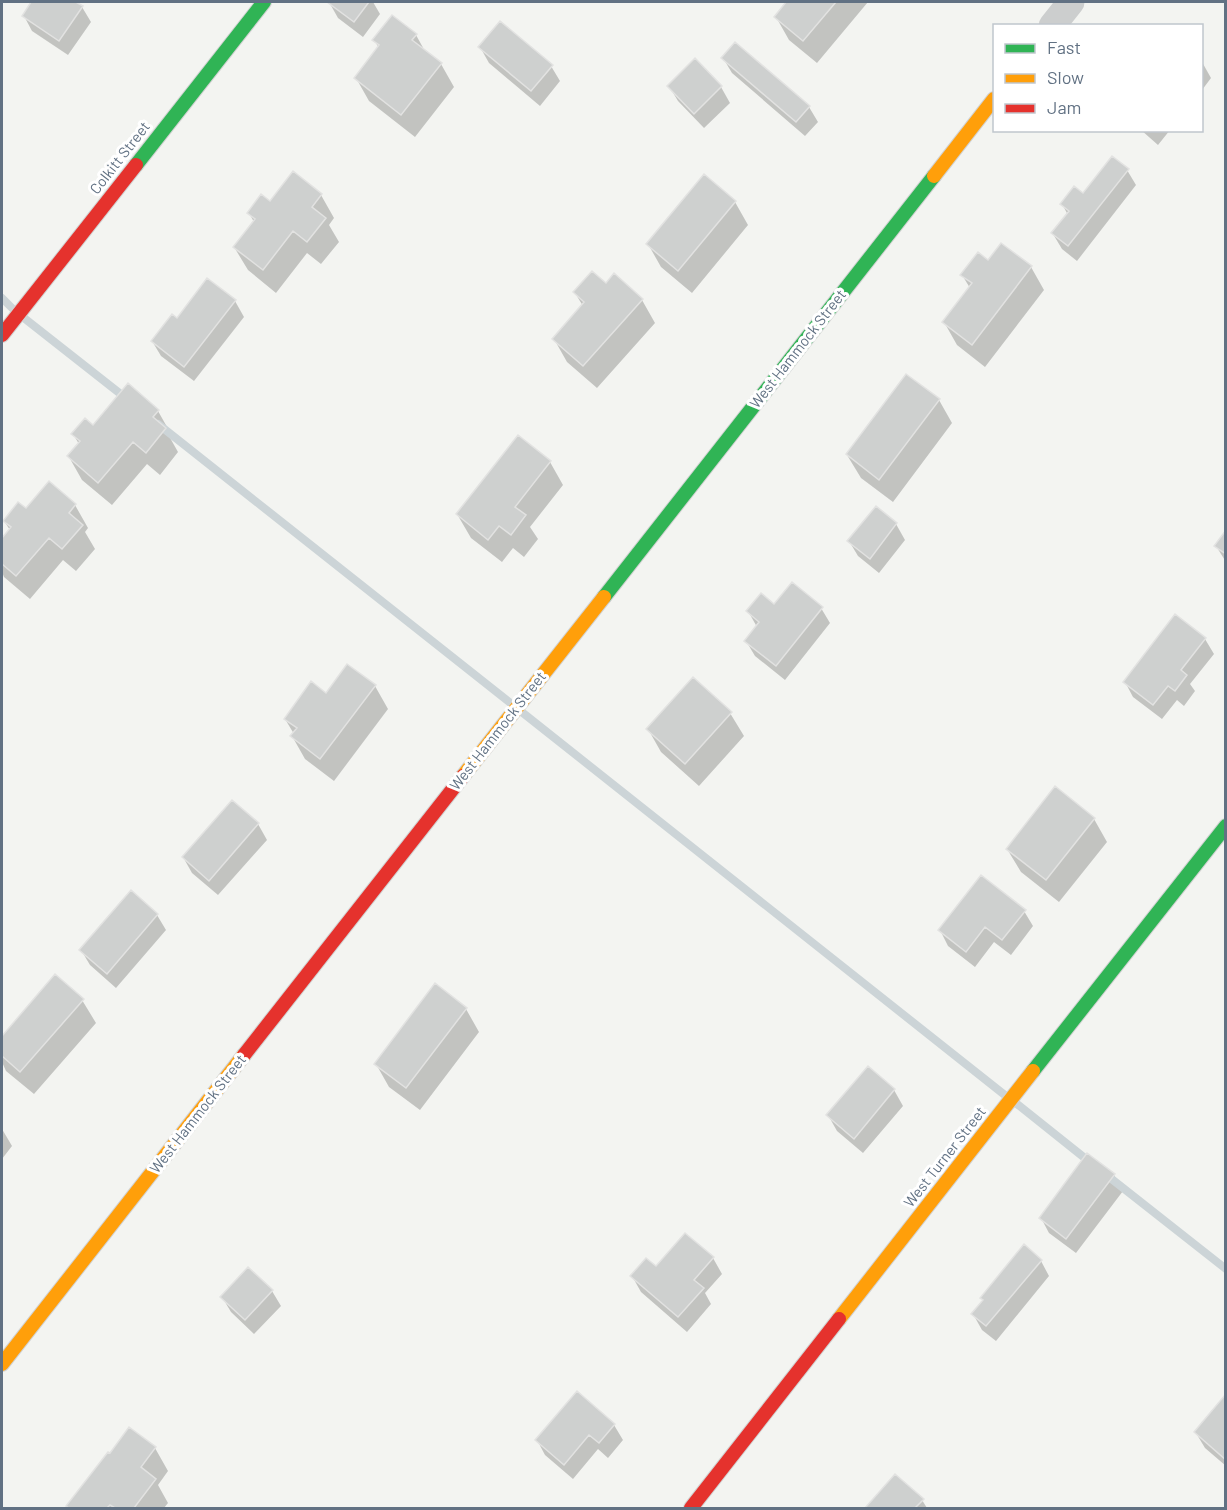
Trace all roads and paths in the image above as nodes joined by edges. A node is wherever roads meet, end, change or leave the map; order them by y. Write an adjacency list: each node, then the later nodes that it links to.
1 (264, 2): 5 (street, Colkitt Street)
2 (1071, 2): 3 (street)
3 (1054, 24)
4 (993, 100): 7 (street, West Hammock Street)
5 (2, 335)
6 (1226, 826): 8 (street, West Turner Street)
7 (2, 1364)
8 (691, 1509)

